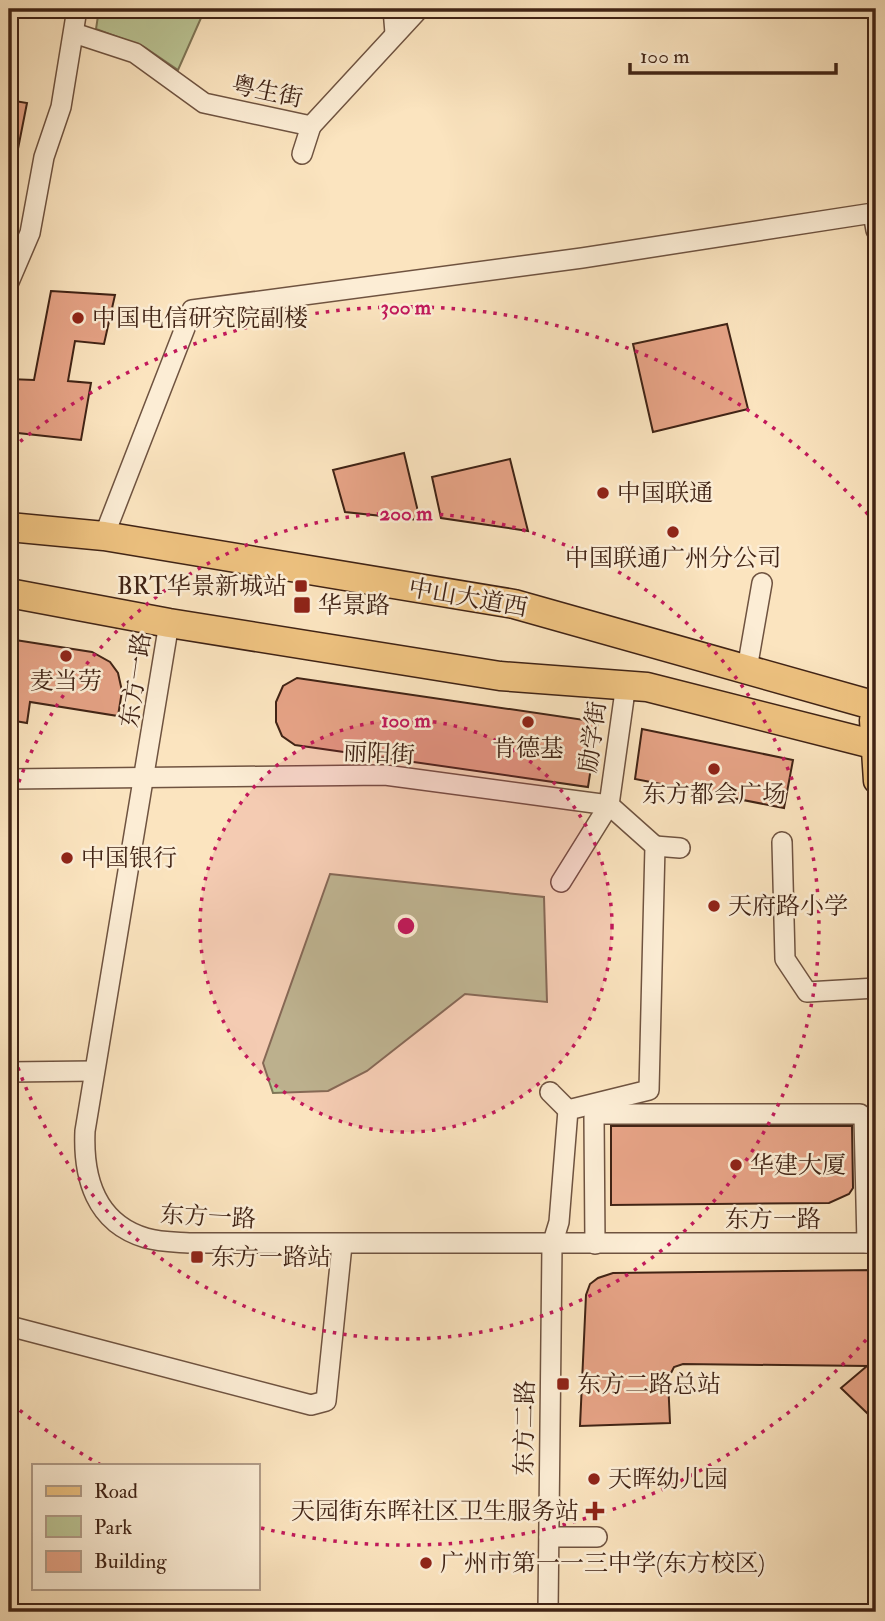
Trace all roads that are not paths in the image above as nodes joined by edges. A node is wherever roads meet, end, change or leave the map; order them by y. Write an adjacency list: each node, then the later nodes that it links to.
1 (77, 9): 4 (street)
2 (393, 9): 5 (street)
3 (419, 9): 5 (street, 粤生街)
4 (74, 33): 6 (street, 粤生街); 9 (street)
5 (395, 33): 6 (street, 粤生街)
6 (311, 126): 7 (street)
7 (302, 154)
8 (875, 218): 11 (street)
9 (9, 282)
10 (9, 527): 11 (highway, 中山大道西)
11 (104, 536): 15 (highway, 中山大道西)
12 (762, 583): 15 (street)
13 (9, 593): 14 (highway)
14 (169, 623): 16 (highway); 20 (street, 东方一路)
15 (747, 669): 17 (highway, 中山大道西)
16 (626, 684): 19 (highway); 23 (street, 励学街)
17 (876, 706)
18 (876, 713): 19 (main road)
19 (874, 744): 22 (main road)
20 (146, 777): 21 (street, 丽阳街); 23 (street, 丽阳街); 29 (street, 东方一路)
21 (9, 779)
22 (876, 780)
23 (609, 801): 25 (street); 27 (street)
24 (782, 842): 28 (street)
25 (655, 846): 26 (street); 32 (street)
26 (680, 848)
27 (561, 882)
28 (876, 988)
29 (94, 1071): 30 (street); 35 (street, 东方一路)
30 (9, 1073)
31 (550, 1092): 32 (street)
32 (568, 1110): 36 (street, 东方二路)
33 (872, 1243): 34 (street, 东方一路); 34 (street)
34 (595, 1244): 36 (street, 东方一路)
35 (342, 1245): 36 (street, 东方一路); 37 (street)
36 (552, 1245): 39 (street, 东方二路)
37 (9, 1326)
38 (597, 1537): 39 (street)
39 (549, 1538): 40 (street, 东方二路)
40 (548, 1612)

